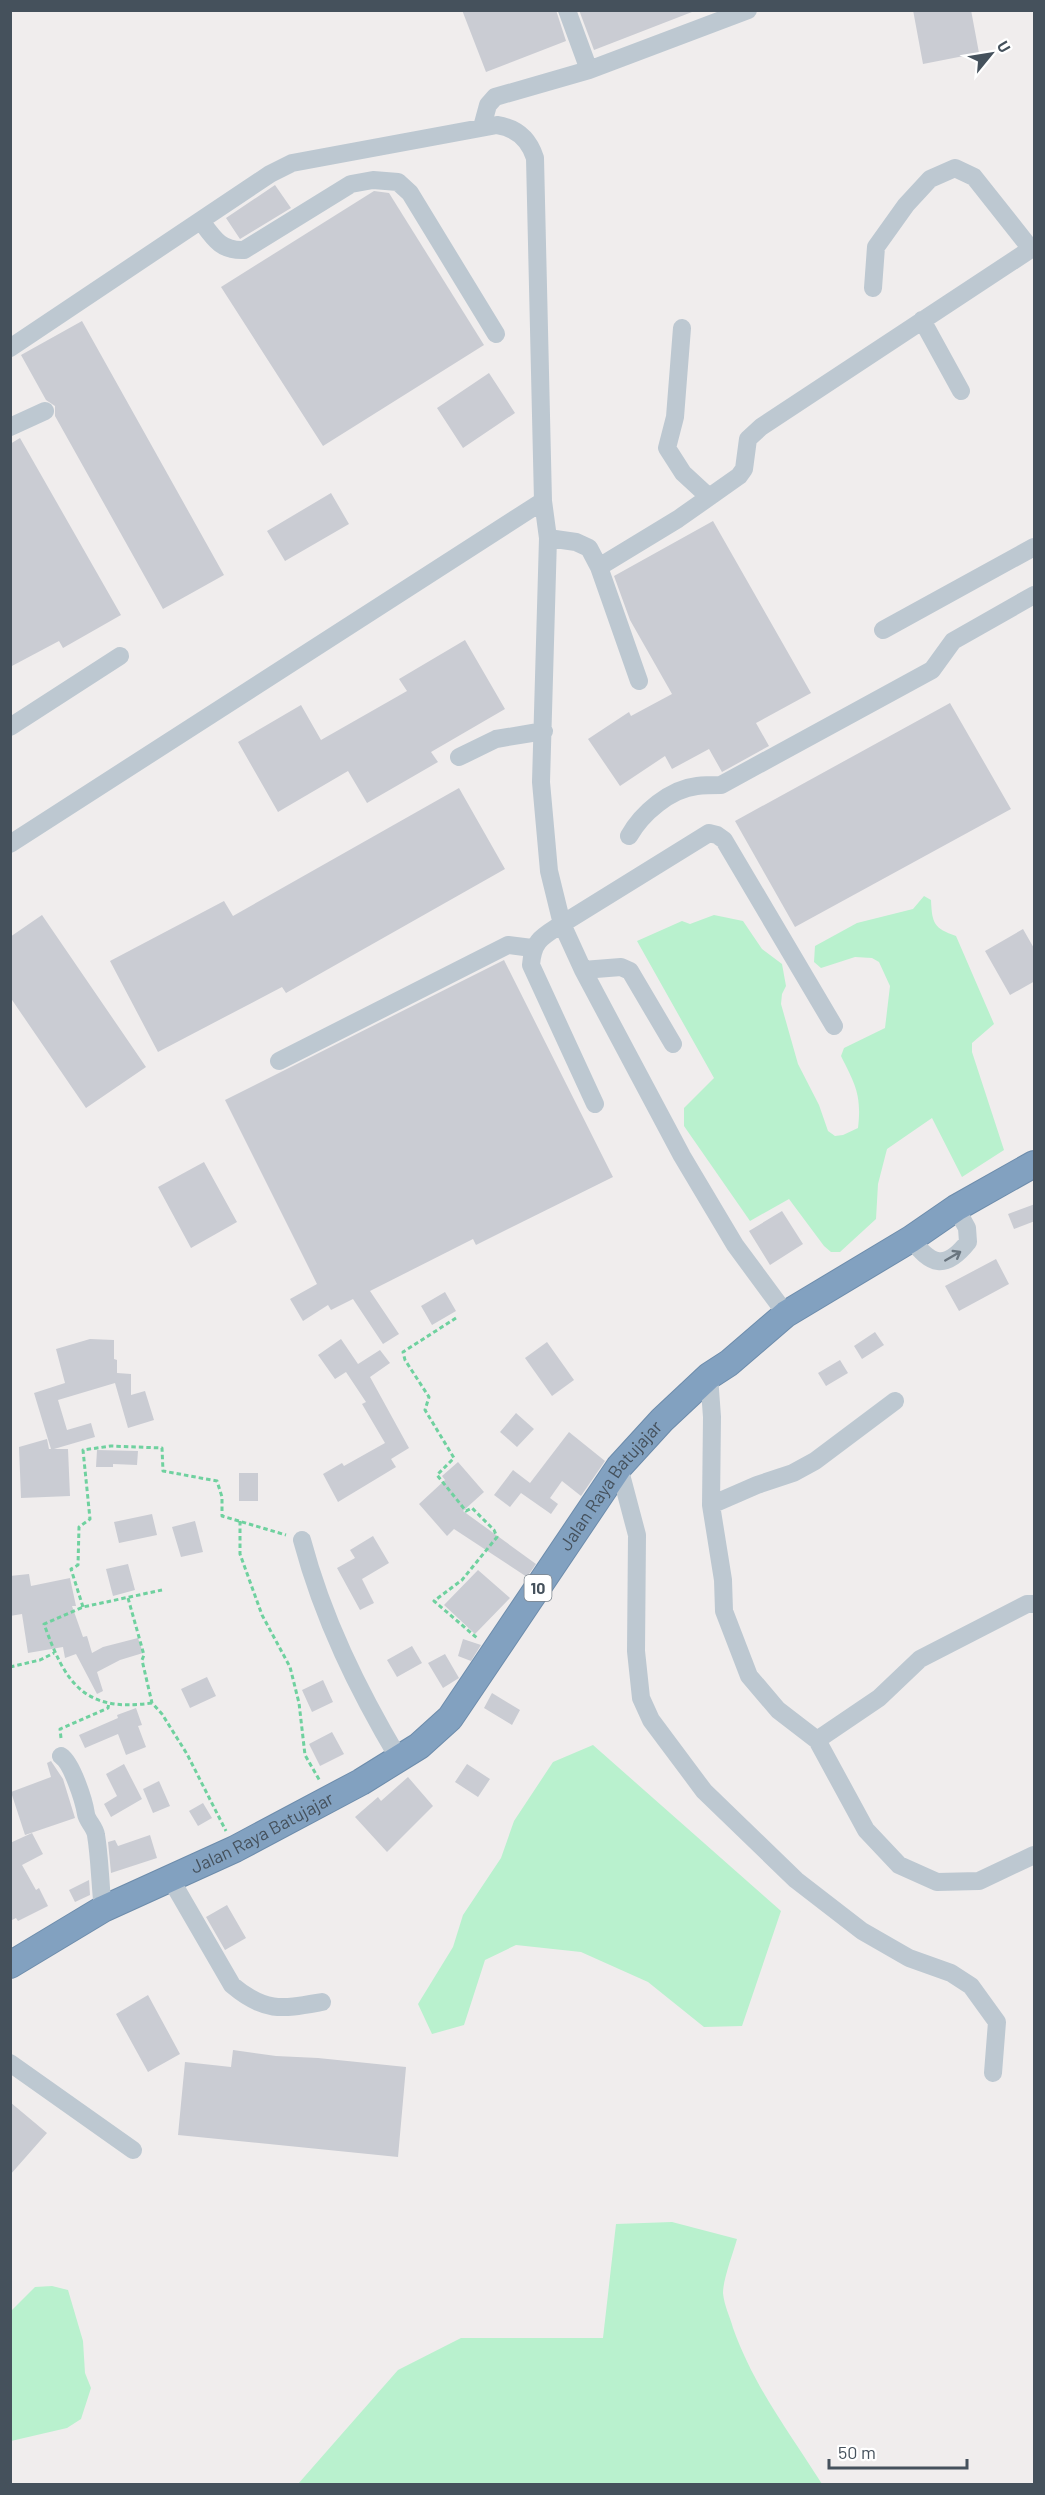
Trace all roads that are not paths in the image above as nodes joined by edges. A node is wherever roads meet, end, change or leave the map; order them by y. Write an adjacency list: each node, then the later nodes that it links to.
1 (567, 10): 3 (street)
2 (748, 10): 3 (street)
3 (589, 70): 4 (street)
4 (482, 127): 5 (street); 16 (street)
5 (201, 221): 10 (street); 11 (street)
6 (1033, 248): 7 (street); 8 (street)
7 (873, 288)
8 (922, 320): 12 (street); 15 (street)
9 (682, 328): 15 (street)
10 (496, 334)
11 (10, 348)
12 (961, 391)
13 (45, 411): 14 (street)
14 (10, 427)
15 (709, 497): 19 (street)
16 (543, 501): 17 (street); 28 (street)
17 (548, 538): 19 (street); 25 (street)
18 (1035, 548): 21 (street)
19 (599, 567): 23 (street)
20 (1035, 595): 27 (street)
21 (883, 630)
22 (120, 656): 24 (street)
23 (639, 681)
24 (10, 727)
25 (544, 731): 26 (street); 29 (street)
26 (459, 756)
27 (629, 836)
28 (10, 844)
29 (562, 924): 30 (street); 31 (street); 32 (street)
30 (532, 948): 34 (street); 35 (street)
31 (583, 970): 33 (street); 39 (street)
32 (834, 1026)
33 (673, 1044)
34 (279, 1061)
35 (596, 1104)
36 (1035, 1164): 37 (highway, Jalan Raya Batujajar / 10)
37 (956, 1208): 38 (highway, Jalan Raya Batujajar / 10); 38 (street, one-way to 37)
38 (911, 1239): 39 (highway, Jalan Raya Batujajar / 10)
39 (786, 1314): 40 (highway, Jalan Raya Batujajar / 10)
40 (710, 1376): 42 (highway, Jalan Raya Batujajar / 10); 43 (street)
41 (895, 1401): 43 (street)
42 (619, 1467): 48 (highway, Jalan Raya Batujajar / 10); 55 (street)
43 (711, 1505): 46 (street)
44 (302, 1540): 48 (street)
45 (1035, 1604): 46 (street)
46 (817, 1740): 49 (street)
47 (61, 1756): 51 (street)
48 (399, 1760): 50 (highway, Jalan Raya Batujajar / 10)
49 (1035, 1855)
50 (170, 1878): 51 (highway, Jalan Raya Batujajar / 10); 53 (street)
51 (103, 1909): 52 (highway, Jalan Raya Batujajar / 10)
52 (10, 1965)
53 (322, 2002)
54 (10, 2063): 56 (street)
55 (993, 2073)
56 (133, 2150)

